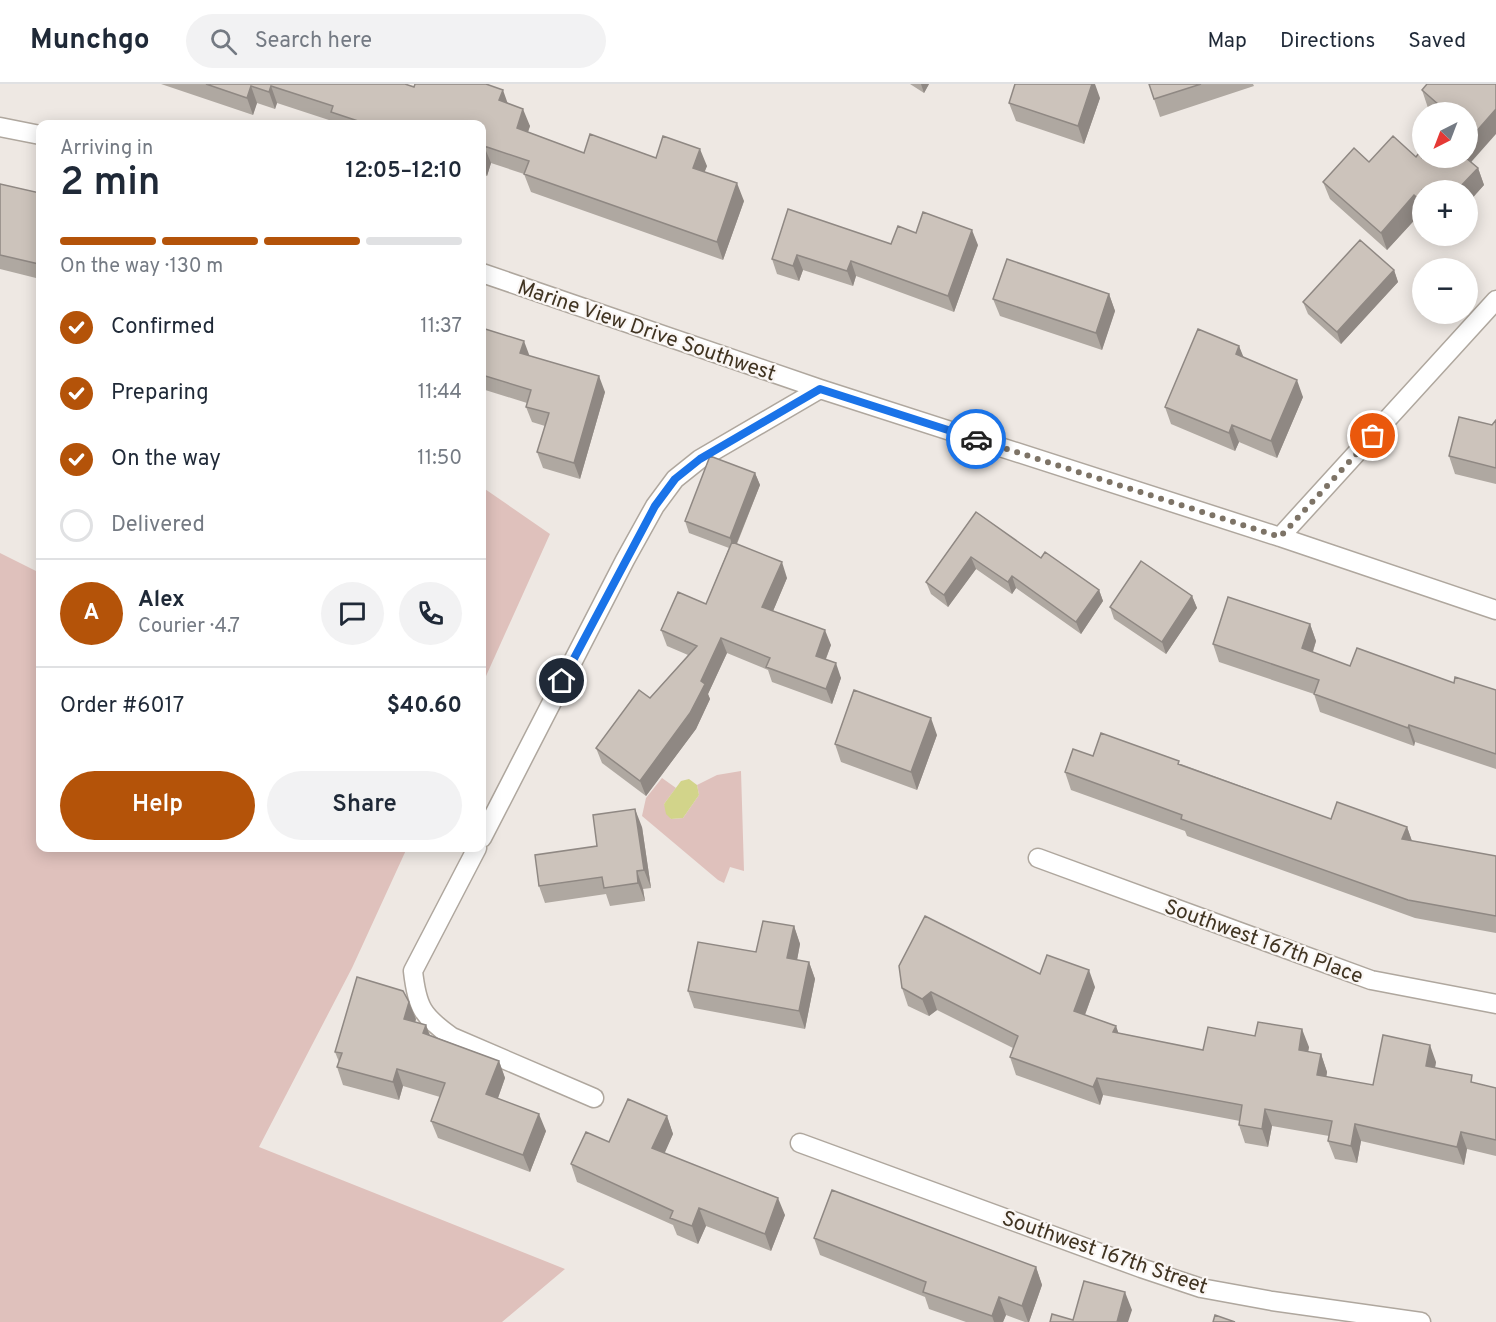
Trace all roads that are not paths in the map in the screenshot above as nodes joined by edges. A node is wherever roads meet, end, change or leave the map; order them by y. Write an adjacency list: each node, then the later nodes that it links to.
1 (0, 127): 2 (street)
2 (36, 134)
3 (486, 274): 5 (street, Marine View Drive Southwest)
4 (1496, 300): 6 (street)
5 (820, 389): 6 (street, Marine View Drive Southwest); 8 (street)
6 (1280, 537): 7 (street, Marine View Drive Southwest)
7 (1496, 610)
8 (486, 830)
9 (475, 852): 12 (street)
10 (1038, 858): 11 (street, Southwest 167th Place)
11 (1496, 1004)
12 (594, 1098)
13 (800, 1143): 14 (street, Southwest 167th Street)
14 (1420, 1322)

